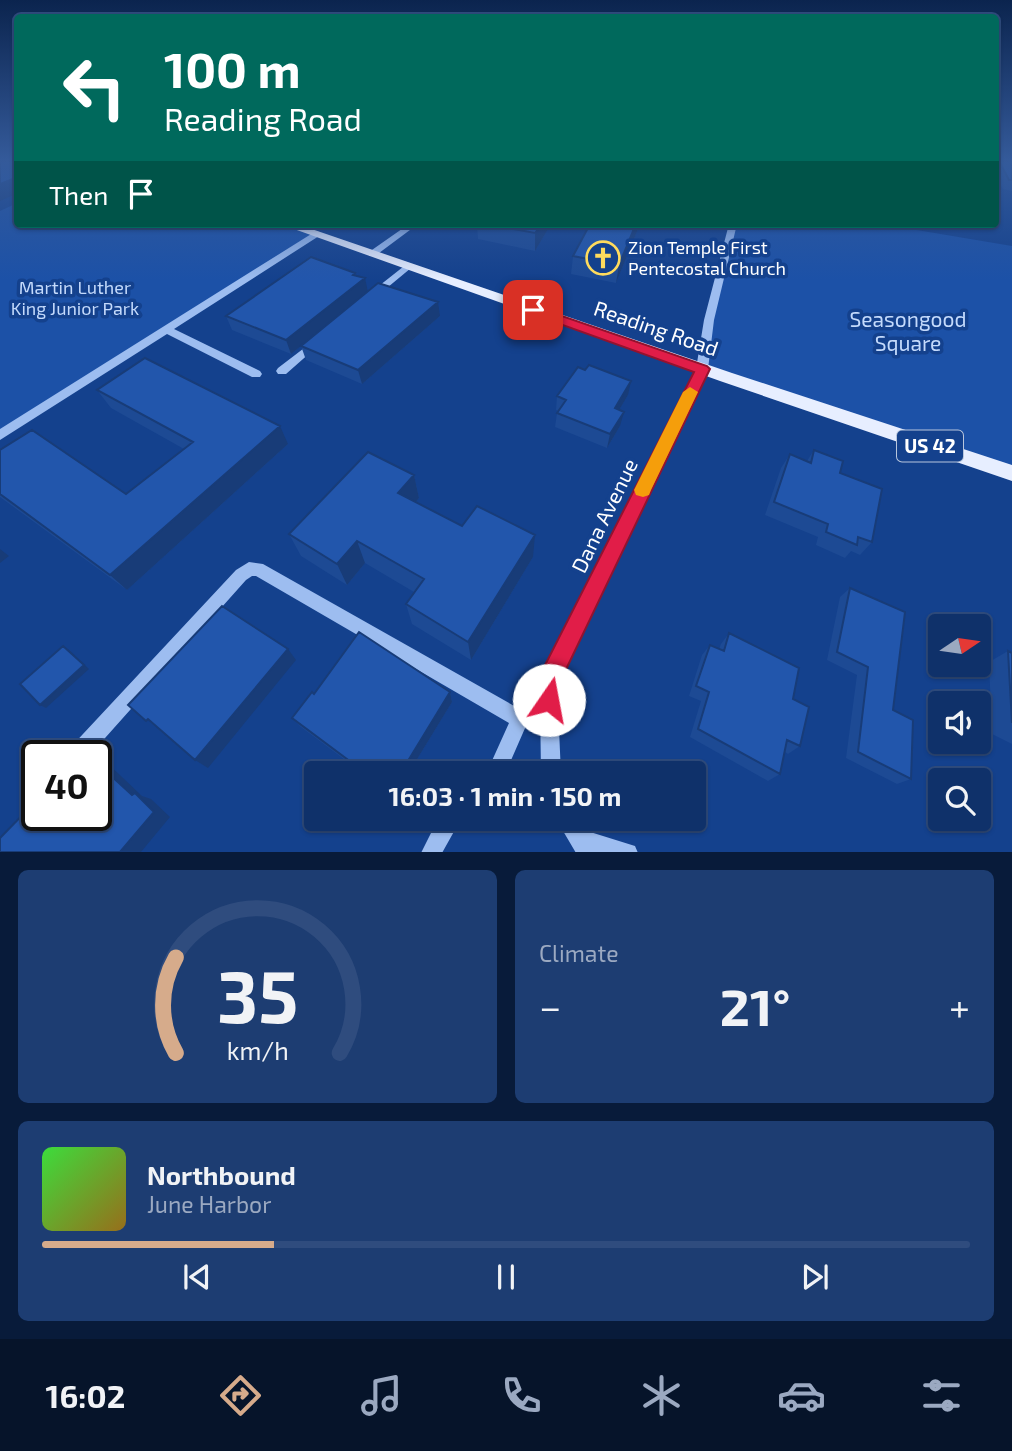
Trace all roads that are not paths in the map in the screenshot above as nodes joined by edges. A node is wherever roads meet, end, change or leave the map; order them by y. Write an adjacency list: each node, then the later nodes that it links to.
1 (298, 228): 4 (main road, Reading Road / US 42)
2 (408, 228): 5 (street)
3 (732, 228): 10 (street, Dana Avenue)
4 (316, 234): 5 (main road, Reading Road / US 42); 8 (street)
5 (372, 254): 6 (main road, Reading Road / US 42)
6 (408, 267): 7 (street); 10 (main road, Reading Road / US 42)
7 (362, 305)
8 (166, 329): 12 (lane); 13 (street)
9 (322, 338): 11 (street)
10 (702, 369): 14 (main road, Reading Road / US 42); 15 (street, Dana Avenue)
11 (282, 371)
12 (256, 373)
13 (0, 435)
14 (1012, 474)
15 (548, 683): 16 (street, Dana Avenue); 19 (street, Dana Avenue)
16 (520, 719): 17 (street); 18 (street, Dana Avenue)
17 (91, 740)
18 (501, 761)
19 (551, 761)
20 (442, 831): 23 (street)
21 (574, 831): 22 (street)
22 (583, 846): 24 (street)
23 (431, 852)
24 (628, 852)

